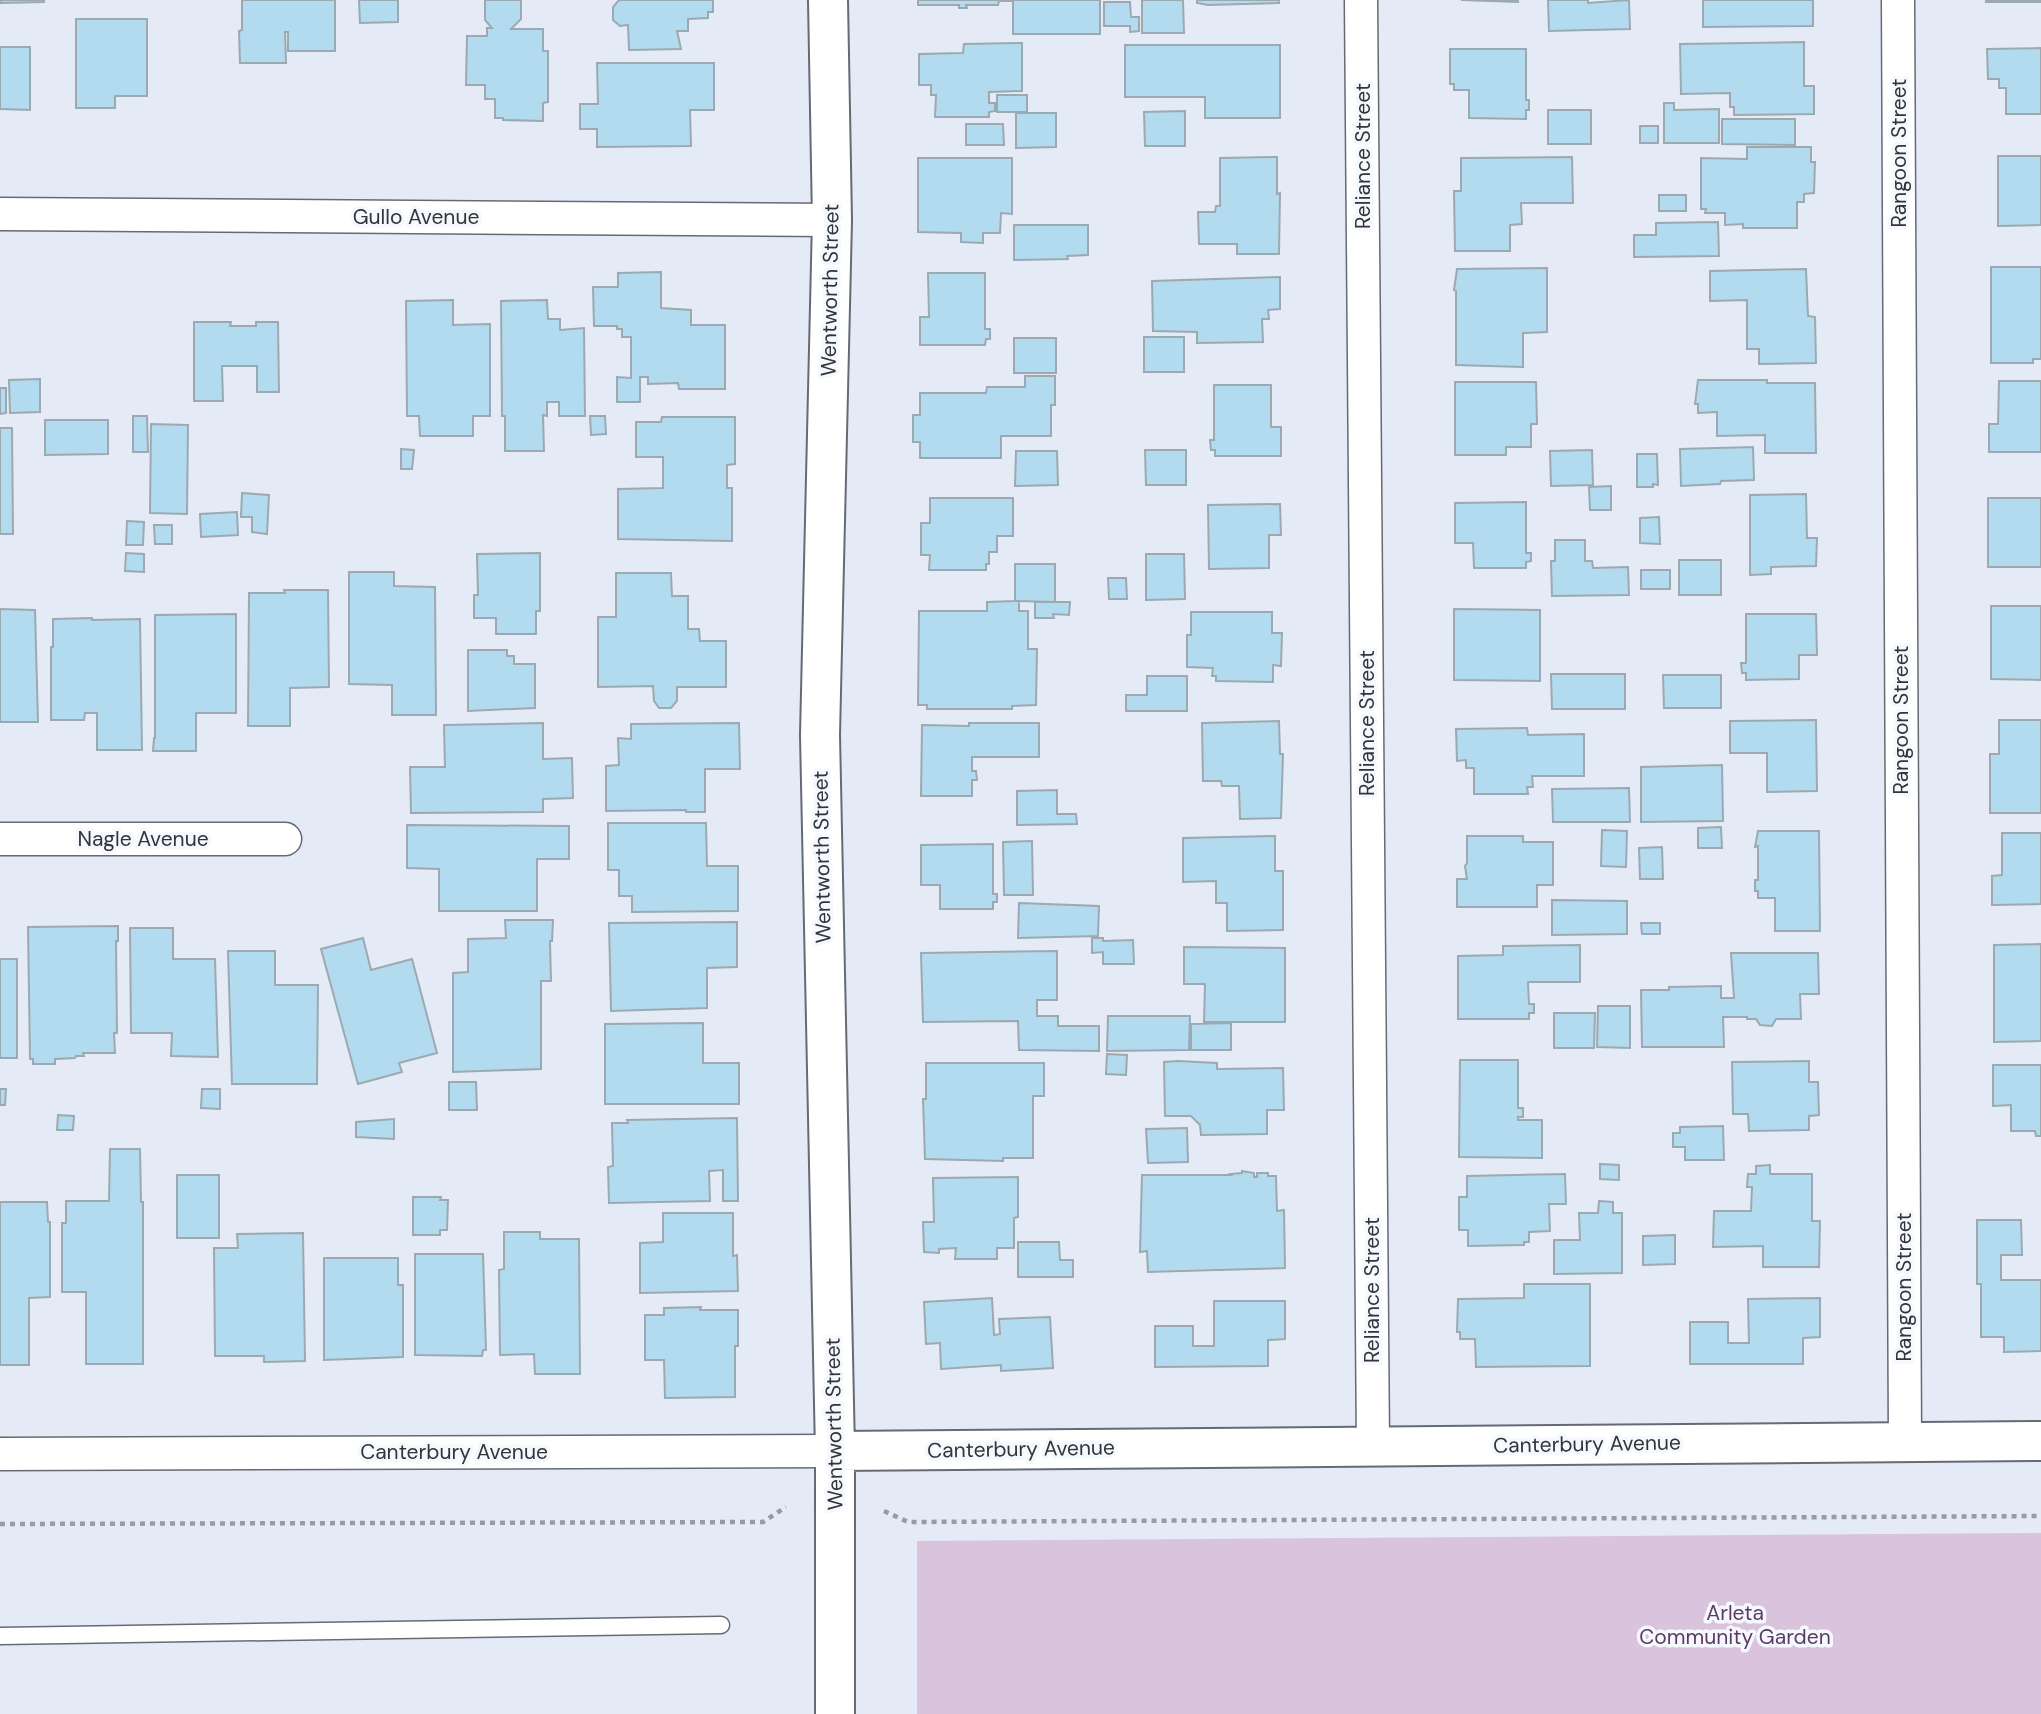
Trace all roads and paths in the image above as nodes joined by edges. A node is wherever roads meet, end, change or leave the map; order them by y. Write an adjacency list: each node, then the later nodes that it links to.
1 (828, 0): 5 (street, Wentworth Street)
2 (1361, 0): 10 (street, Reliance Street)
3 (1898, 0): 8 (street, Rangoon Street)
4 (0, 214): 5 (street, Gullo Avenue)
5 (832, 220): 11 (street, Wentworth Street)
6 (0, 839): 7 (street, Nagle Avenue)
7 (285, 839)
8 (1905, 1441): 9 (street, Canterbury Avenue); 10 (street, Canterbury Avenue)
9 (2041, 1441)
10 (1374, 1446): 11 (street, Canterbury Avenue)
11 (835, 1451): 12 (street, Canterbury Avenue); 19 (street, Wentworth Street)
12 (0, 1454)
13 (786, 1507): 16 (path)
14 (884, 1511): 15 (path)
15 (2041, 1516)
16 (0, 1524)
17 (721, 1625): 18 (lane)
18 (0, 1636)
19 (835, 1714)

